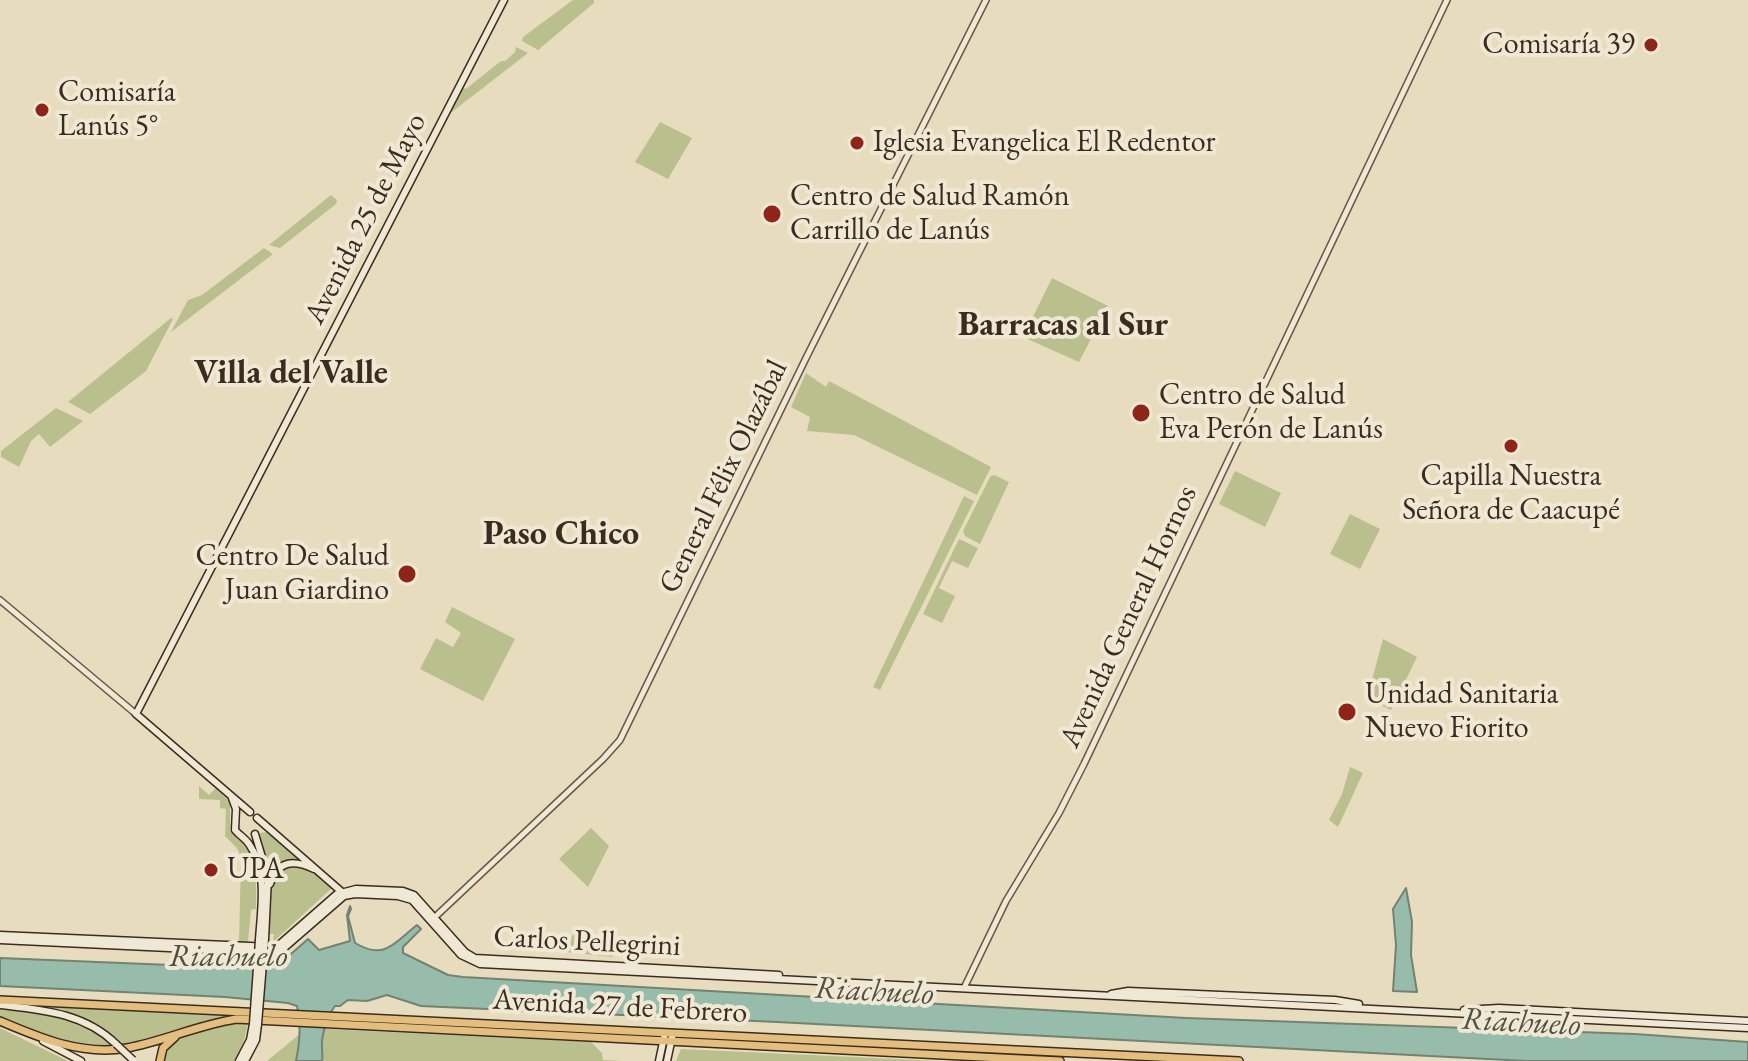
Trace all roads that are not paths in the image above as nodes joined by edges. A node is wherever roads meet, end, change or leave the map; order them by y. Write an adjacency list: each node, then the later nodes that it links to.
1 (504, 0): 5 (main road, Avenida 25 de Mayo)
2 (986, 0): 16 (street, General Félix Olazábal)
3 (1447, 0): 19 (street, Avenida General Hornos)
4 (0, 600): 5 (street)
5 (136, 714): 6 (main road)
6 (230, 795): 7 (main road); 9 (main road)
7 (250, 812): 8 (main road); 9 (main road)
8 (257, 818): 10 (main road); 11 (main road)
9 (234, 820): 12 (main road)
10 (256, 833): 11 (main road); 12 (main road); 14 (main road)
11 (278, 835): 13 (main road)
12 (243, 837): 18 (main road)
13 (320, 872): 14 (main road); 15 (main road)
14 (268, 888): 18 (main road)
15 (343, 894): 16 (main road, Carlos Pellegrini); 17 (main road)
16 (433, 919): 19 (main road, Carlos Pellegrini)
17 (0, 937)
18 (262, 940): 25 (main road, bridge)
19 (964, 988): 21 (main road, Carlos Pellegrini)
20 (0, 1002): 22 (main road, Avenida 27 de Febrero); 30 (main road, bridge)
21 (1456, 1012): 24 (main road); 26 (main road)
22 (297, 1019): 27 (main road, Avenida 27 de Febrero); 29 (main road, Avenida 27 de Febrero)
23 (0, 1021): 28 (main road, Avenida 27 de Febrero)
24 (1748, 1021)
25 (256, 1024): 33 (main road); 34 (main road)
26 (1748, 1028)
27 (186, 1031): 28 (main road, Avenida 27 de Febrero); 32 (main road)
28 (29, 1033): 31 (main road)
29 (668, 1037): 35 (main road); 36 (main road); 37 (main road, Avenida 27 de Febrero); 38 (main road, Avenida 27 de Febrero)
30 (133, 1060)
31 (81, 1061)
32 (160, 1061)
33 (239, 1061)
34 (245, 1061)
35 (659, 1061)
36 (667, 1061)
37 (1060, 1061)
38 (1239, 1061)

